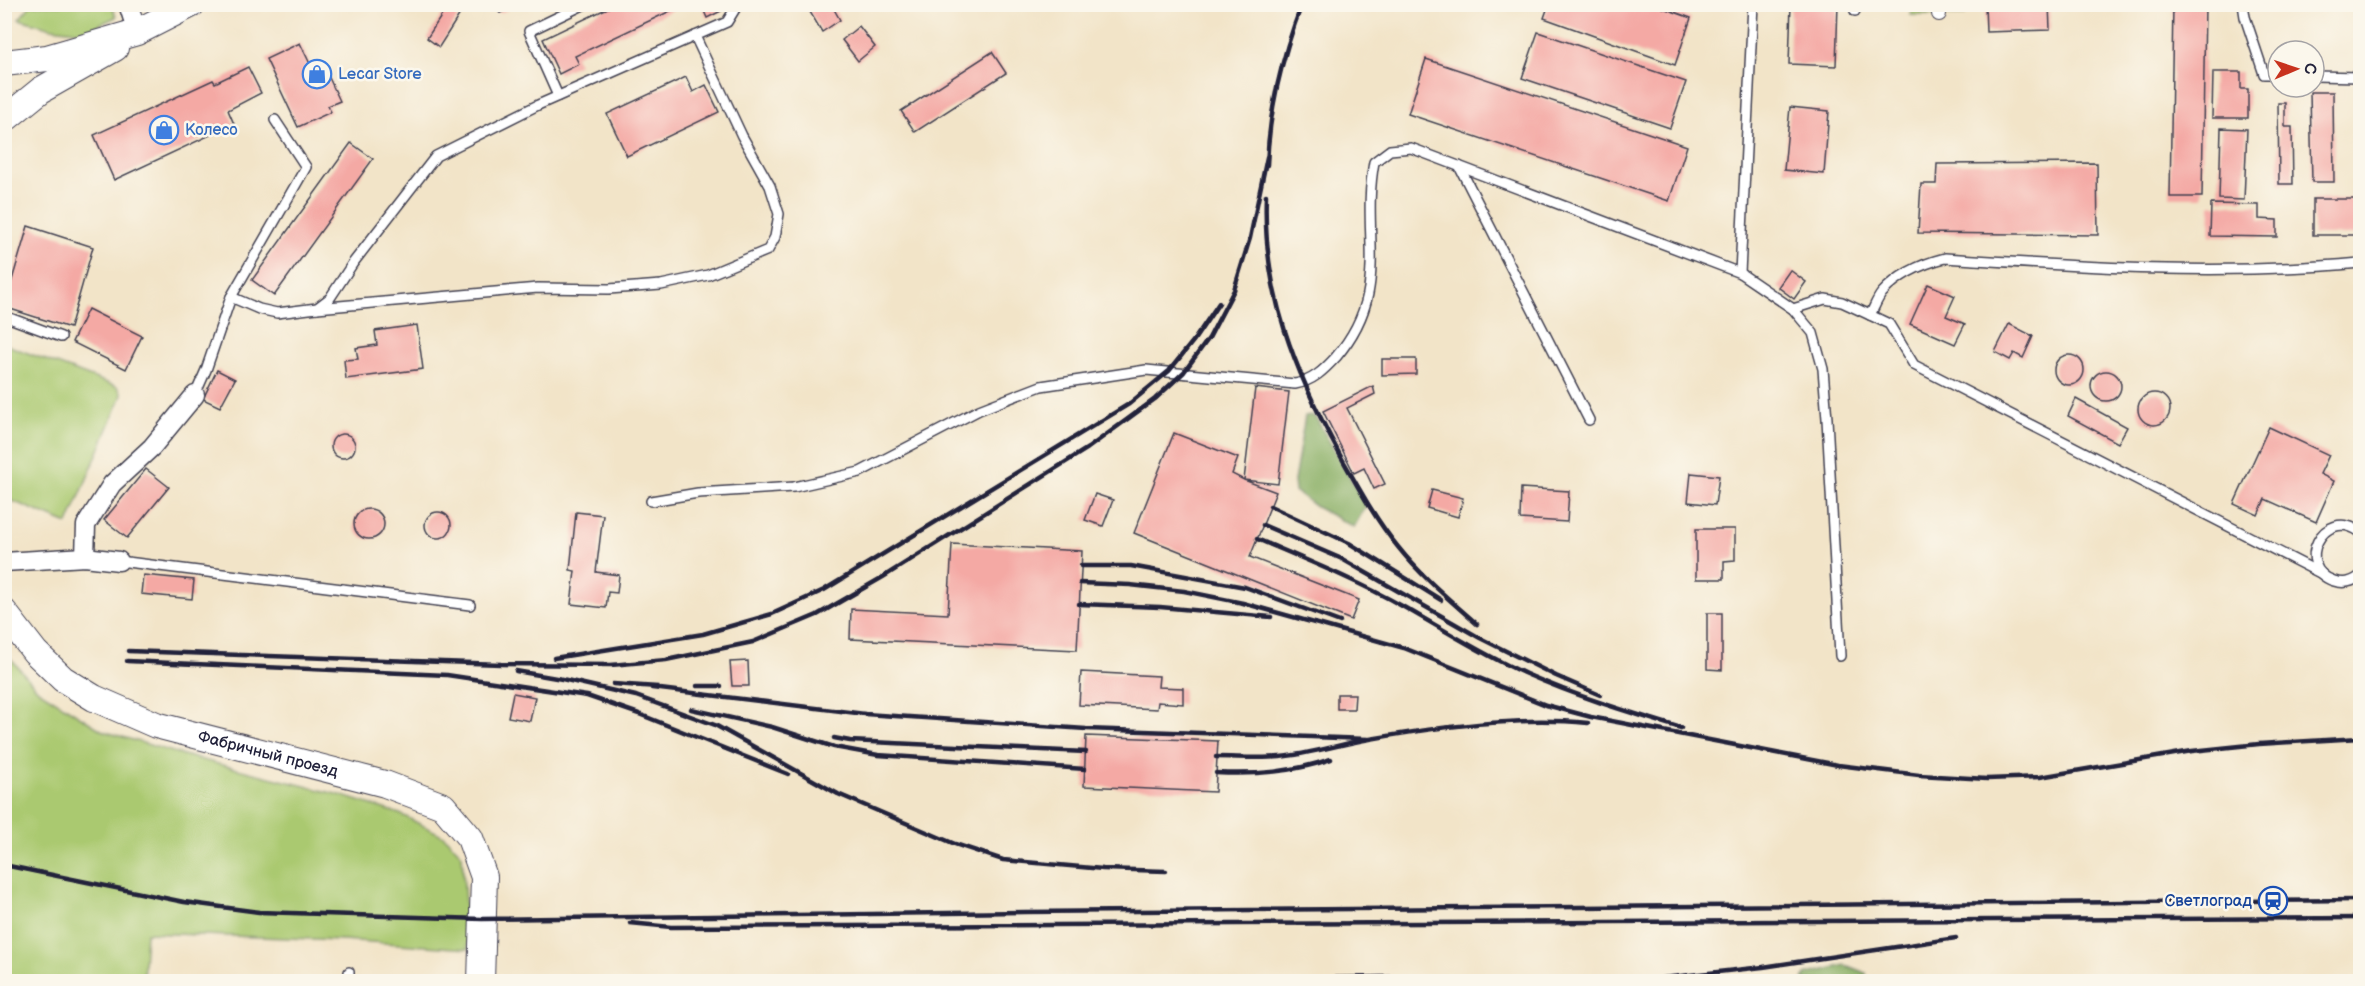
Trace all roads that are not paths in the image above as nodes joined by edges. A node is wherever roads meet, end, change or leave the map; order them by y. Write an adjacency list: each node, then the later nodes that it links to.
1 (128, 4): 7 (street)
2 (192, 4): 7 (main road)
3 (585, 4): 13 (lane)
4 (738, 4): 8 (lane)
5 (1753, 4): 18 (lane)
6 (2243, 4): 10 (lane)
7 (137, 32): 9 (main road); 14 (main road)
8 (695, 36): 13 (lane); 20 (lane)
9 (4, 63)
10 (2266, 74)
11 (2326, 76): 12 (lane)
12 (2361, 77)
13 (558, 96): 20 (lane)
14 (4, 120)
15 (275, 120): 19 (lane)
16 (1459, 166): 18 (lane); 26 (lane); 27 (lane)
17 (2361, 263): 22 (lane)
18 (1740, 273): 21 (lane)
19 (231, 297): 20 (lane); 25 (lane)
20 (316, 308)
21 (1793, 309): 22 (lane); 36 (lane)
22 (1870, 315): 32 (lane)
23 (4, 316): 24 (lane)
24 (61, 337)
25 (195, 395): 29 (street)
26 (1589, 420)
27 (651, 501)
28 (2361, 532): 32 (lane)
29 (85, 557): 30 (street); 31 (street)
30 (119, 561): 34 (lane)
31 (4, 562)
32 (2322, 574): 33 (lane)
33 (2361, 576)
34 (470, 605)
35 (4, 612): 37 (main road, Фабричный проезд)
36 (1840, 656)
37 (481, 981)

